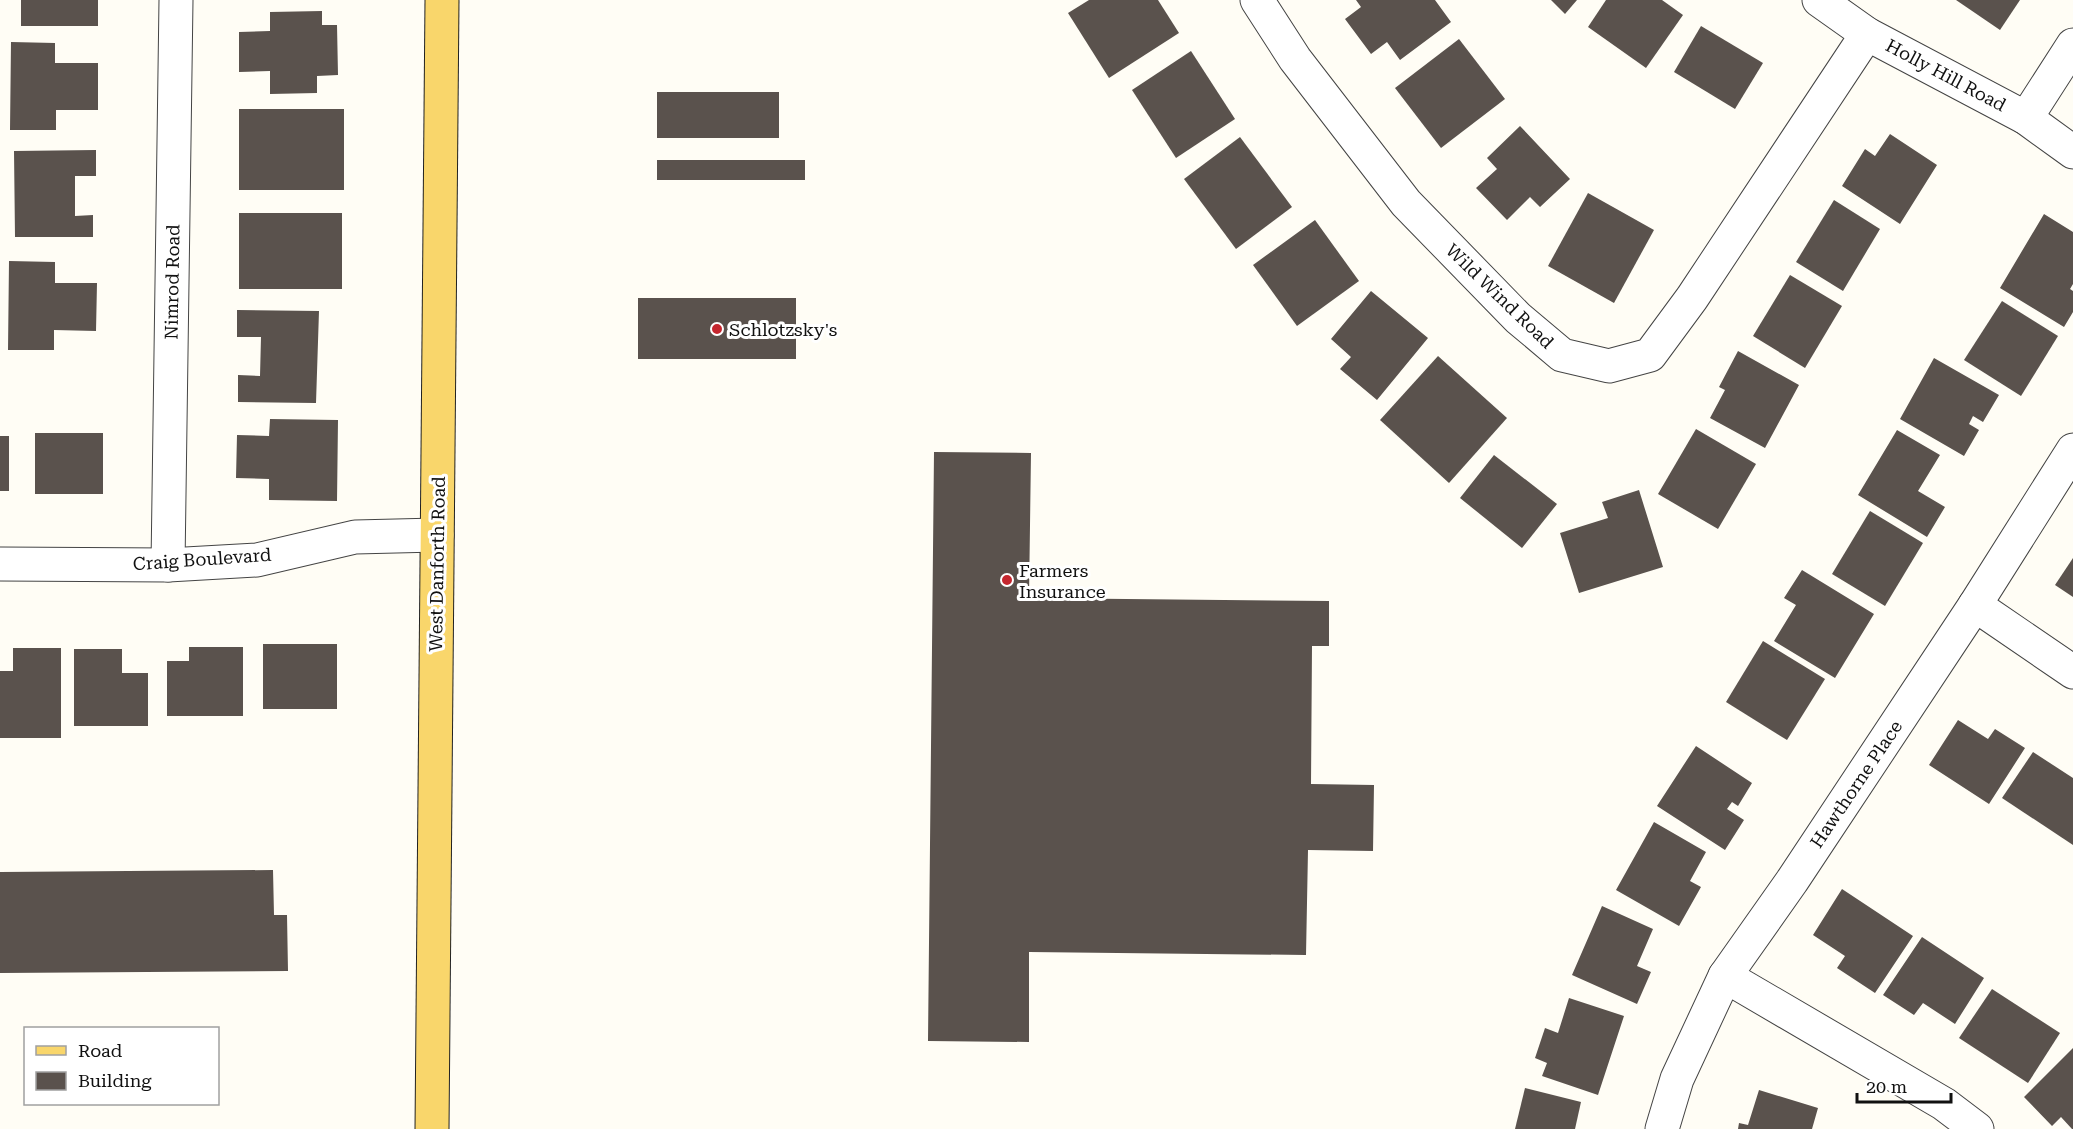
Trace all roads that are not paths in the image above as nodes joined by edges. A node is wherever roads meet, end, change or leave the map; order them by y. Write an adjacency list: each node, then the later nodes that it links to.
1 (176, 0): 12 (street, Nimrod Road)
2 (442, 0): 10 (main road, West Danforth Road)
3 (1257, 0): 5 (street, Wild Wind Road)
4 (1819, 0): 5 (street, Holly Hill Road)
5 (1867, 34): 7 (street, Holly Hill Road)
6 (2073, 45): 7 (street)
7 (2026, 118): 8 (street, Holly Hill Road)
8 (2073, 152)
9 (2073, 450): 13 (street, Hawthorne Place)
10 (437, 535): 12 (street, Craig Boulevard); 16 (main road, West Danforth Road)
11 (0, 564): 12 (street, Craig Boulevard)
12 (168, 565)
13 (1975, 604): 14 (street); 15 (street, Hawthorne Place)
14 (2073, 672)
15 (1725, 976): 17 (street, Hawthorne Place); 18 (street)
16 (432, 1129)
17 (1662, 1129)
18 (1977, 1129)

